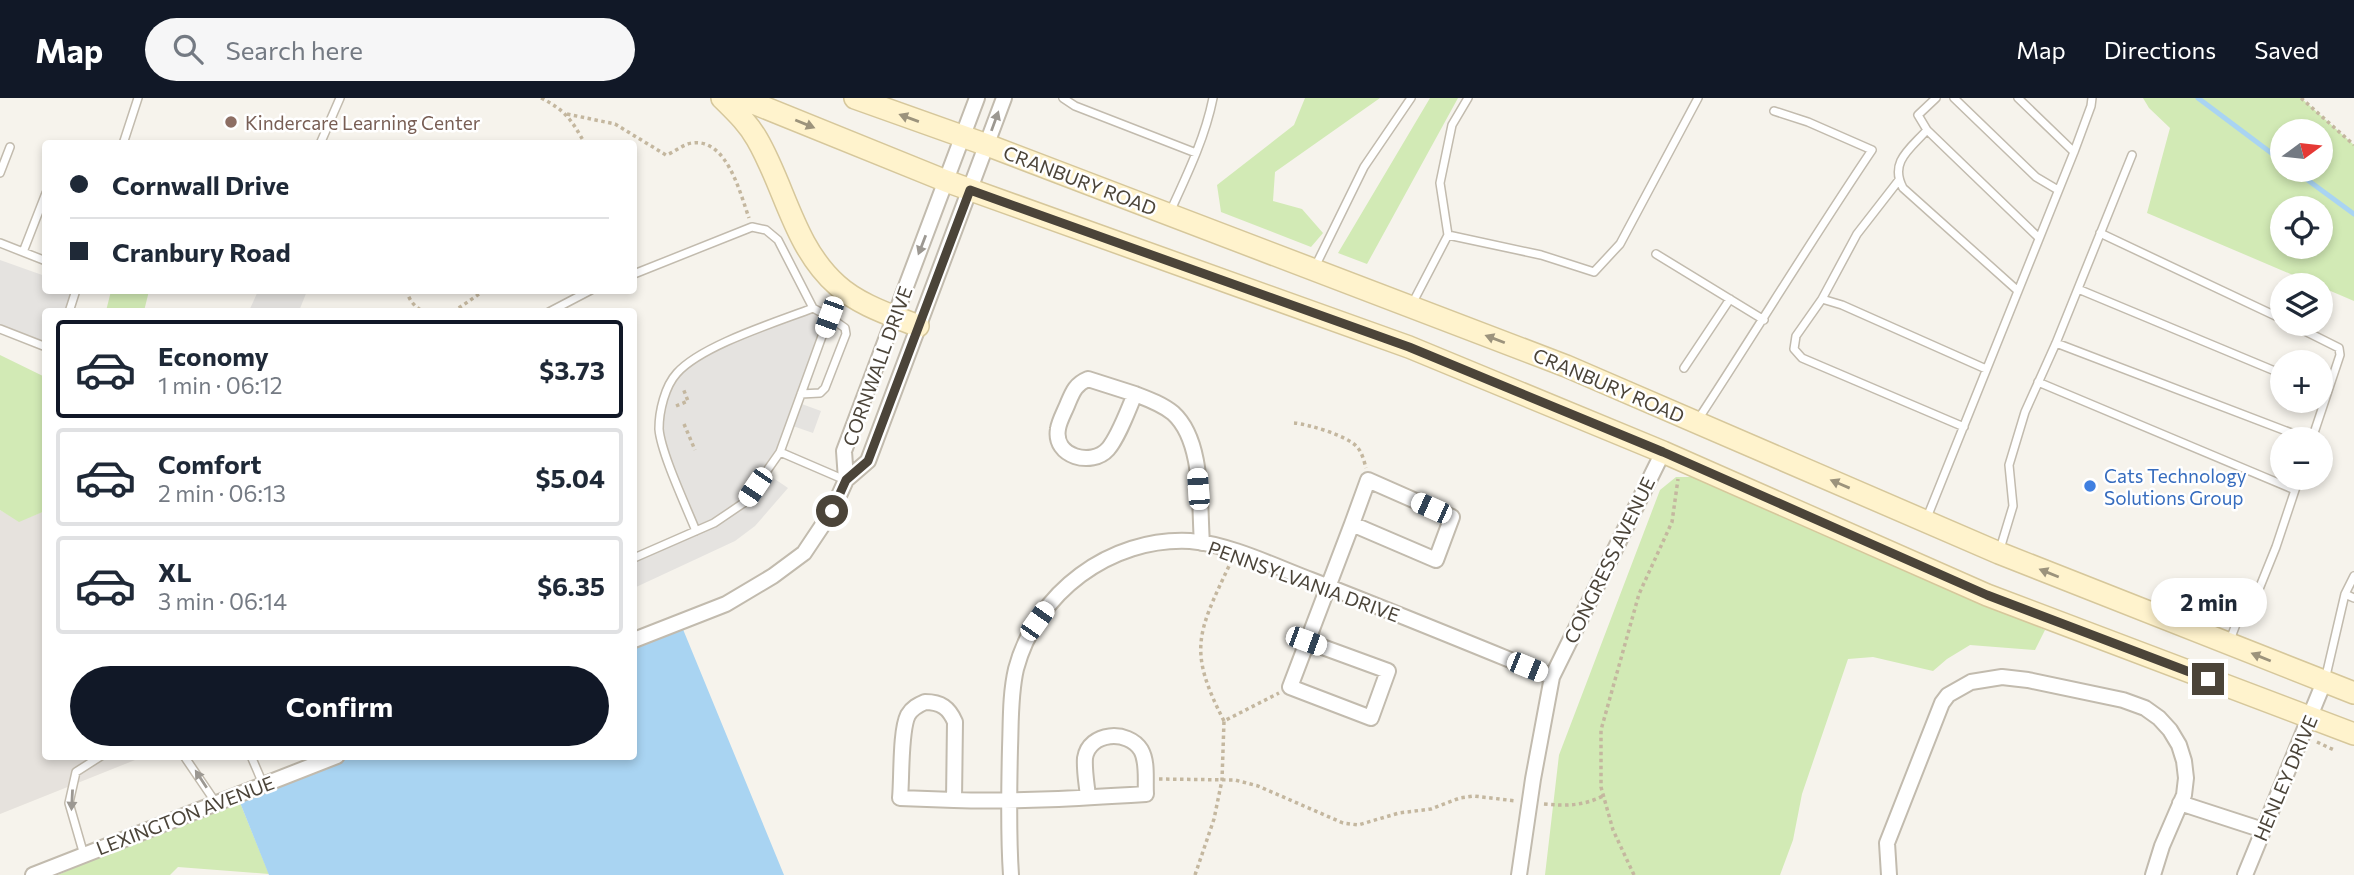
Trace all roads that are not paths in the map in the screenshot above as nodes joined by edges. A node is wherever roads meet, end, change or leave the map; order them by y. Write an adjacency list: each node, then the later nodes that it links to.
1 (138, 98): 20 (lane)
2 (340, 98): 21 (lane)
3 (722, 98): 52 (main road)
4 (741, 98): 29 (main road, CRANBURY ROAD, one-way to 29)
5 (855, 98): 19 (main road, CRANBURY ROAD, one-way to 5)
6 (978, 98): 19 (street, CORNWALL DRIVE)
7 (1004, 98): 22 (street, CORNWALL DRIVE, one-way to 7)
8 (1063, 98): 25 (lane)
9 (1213, 98): 25 (lane)
10 (1411, 98): 41 (lane)
11 (1468, 98): 35 (lane)
12 (1698, 98): 35 (lane)
13 (1936, 98): 18 (lane)
14 (1954, 98): 31 (lane)
15 (2018, 98): 24 (lane)
16 (2092, 98): 24 (lane)
17 (1774, 111): 54 (lane)
18 (1927, 130): 28 (lane); 36 (lane)
19 (963, 138): 22 (main road, CRANBURY ROAD); 29 (street, CORNWALL DRIVE)
20 (124, 140)
21 (322, 140)
22 (986, 145): 30 (street, CORNWALL DRIVE); 33 (main road, CRANBURY ROAD)
23 (10, 147): 27 (lane)
24 (2074, 152): 31 (lane)
25 (1196, 153): 33 (lane)
26 (2132, 155): 34 (lane)
27 (0, 173)
28 (1899, 180): 44 (lane); 47 (lane)
29 (946, 181): 30 (main road, CRANBURY ROAD); 52 (street, CORNWALL DRIVE, one-way to 52)
30 (970, 190): 55 (street, CORNWALL DRIVE); 71 (main road, CRANBURY ROAD)
31 (2058, 190): 36 (lane)
32 (42, 203): 38 (lane)
33 (1169, 214): 41 (main road, CRANBURY ROAD)
34 (2100, 233): 43 (lane); 51 (lane)
35 (1448, 234): 48 (lane)
36 (2039, 238): 44 (lane)
37 (0, 243): 38 (lane)
38 (23, 252): 40 (lane)
39 (1656, 254): 46 (lane)
40 (42, 259)
41 (1313, 269): 48 (main road, CRANBURY ROAD)
42 (637, 273): 50 (lane)
43 (2078, 289): 58 (lane); 62 (lane)
44 (2018, 291): 61 (lane)
45 (583, 294): 49 (lane)
46 (1730, 299): 54 (lane); 60 (lane)
47 (1822, 299): 61 (lane); 68 (lane)
48 (1410, 306): 67 (main road, CRANBURY ROAD, one-way to 48)
49 (557, 308)
50 (813, 308): 53 (lane); 77 (lane)
51 (2270, 313)
52 (895, 316): 55 (main road); 73 (street, CORNWALL DRIVE)
53 (829, 317): 65 (lane); 65 (lane)
54 (1764, 320): 67 (lane)
55 (919, 326): 73 (street, CORNWALL DRIVE)
56 (0, 329): 59 (lane)
57 (2315, 336): 63 (lane)
58 (2056, 343): 64 (lane); 69 (lane)
59 (42, 345)
60 (1684, 368)
61 (1986, 369): 68 (lane)
62 (2270, 369)
63 (2333, 371)
64 (2038, 382): 72 (lane); 79 (lane)
65 (802, 394): 70 (lane)
66 (1135, 394): 66 (street); 78 (street)
67 (1696, 421): 75 (main road, CRANBURY ROAD, one-way to 67)
68 (1964, 426): 75 (lane)
69 (2276, 427)
70 (780, 452): 73 (lane); 77 (lane)
71 (1661, 456): 88 (street, CONGRESS AVENUE); 91 (main road, CRANBURY ROAD)
72 (2270, 479)
73 (846, 480): 85 (street)
74 (2295, 490): 87 (lane)
75 (1926, 521): 79 (main road, CRANBURY ROAD)
76 (1352, 524): 76 (street); 82 (street)
77 (696, 531): 80 (lane)
78 (1202, 543): 82 (street, PENNSYLVANIA DRIVE); 100 (street, PENNSYLVANIA DRIVE)
79 (1999, 553): 87 (main road, CRANBURY ROAD, one-way to 79)
80 (637, 557)
81 (2354, 576): 83 (lane)
82 (1327, 586): 86 (street); 88 (street, PENNSYLVANIA DRIVE)
83 (2345, 594): 84 (lane); 89 (lane)
84 (2354, 598)
85 (637, 639)
86 (1306, 641): 86 (street)
87 (2229, 644): 89 (main road, CRANBURY ROAD, one-way to 87)
88 (1552, 677): 107 (street, CONGRESS AVENUE)
89 (2324, 682): 90 (main road, CRANBURY ROAD); 91 (street, HENLEY DRIVE)
90 (2354, 693)
91 (2311, 718): 92 (main road, CRANBURY ROAD); 103 (street, HENLEY DRIVE)
92 (2354, 734)
93 (95, 760): 104 (lane, one-way to 104)
94 (187, 760): 101 (lane, one-way to 94)
95 (253, 760): 97 (lane)
96 (309, 761): 97 (street, LEXINGTON AVENUE)
97 (263, 785): 101 (street, LEXINGTON AVENUE)
98 (1088, 797): 98 (street); 100 (street)
99 (954, 800): 99 (street); 100 (street)
100 (1009, 801): 106 (street, PENNSYLVANIA DRIVE)
101 (216, 803): 104 (street, LEXINGTON AVENUE)
102 (2180, 803): 103 (street); 108 (street); 109 (street)
103 (2263, 830): 110 (street, HENLEY DRIVE)
104 (84, 855): 105 (street, LEXINGTON AVENUE)
105 (33, 875)
106 (1011, 875)
107 (1519, 875)
108 (1889, 875)
109 (2153, 875)
110 (2245, 875)

